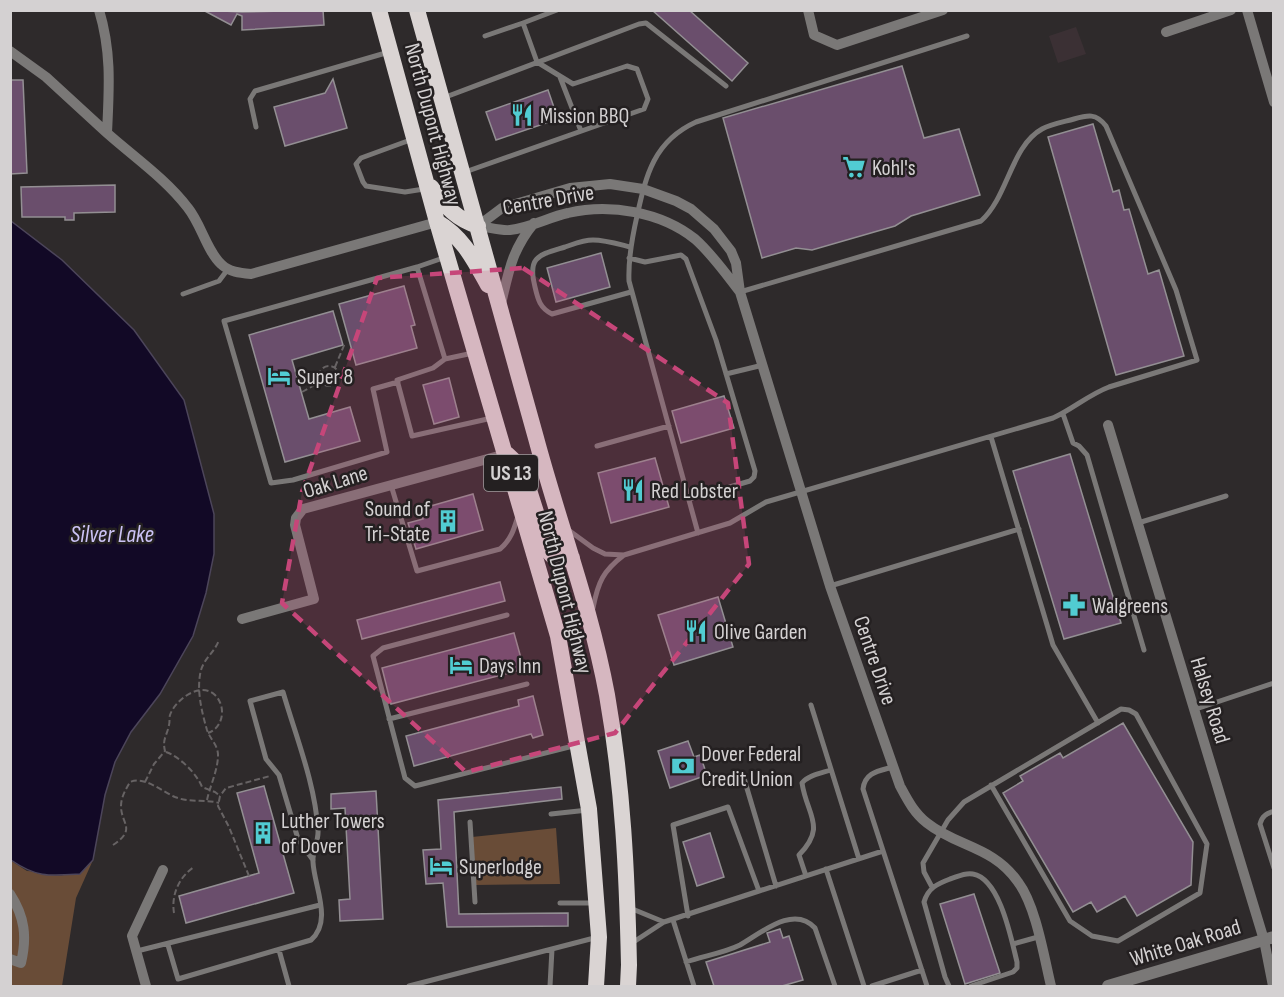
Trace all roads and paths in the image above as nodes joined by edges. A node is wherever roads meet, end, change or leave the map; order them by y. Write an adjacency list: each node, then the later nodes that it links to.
1 (99, 10): 22 (street)
2 (379, 10): 14 (highway, North Dupont Highway / US 13)
3 (417, 10): 18 (highway, North Dupont Highway / US 13)
4 (557, 10): 9 (lane)
5 (808, 10): 6 (street)
6 (943, 10)
7 (1231, 10): 10 (street)
8 (1247, 10): 19 (street)
9 (523, 22): 11 (lane); 15 (lane)
10 (1166, 32)
11 (485, 36)
12 (967, 36): 26 (lane)
13 (10, 51): 22 (street)
14 (390, 52): 20 (lane); 23 (highway, North Dupont Highway / US 13)
15 (537, 62): 16 (lane); 17 (lane); 18 (lane)
16 (560, 76): 21 (lane); 21 (lane)
17 (726, 86)
18 (442, 98): 24 (highway, North Dupont Highway / US 13)
19 (1274, 102)
20 (256, 127)
21 (581, 131): 24 (lane)
22 (107, 133): 35 (street)
23 (415, 139): 25 (highway, North Dupont Highway / US 13); 25 (lane)
24 (463, 172): 30 (highway, North Dupont Highway / US 13)
25 (427, 184): 28 (highway, North Dupont Highway / US 13); 30 (highway)
26 (643, 189): 27 (lane); 30 (street, Centre Drive); 37 (street, Centre Drive)
27 (637, 213): 29 (street, Centre Drive); 31 (lane); 37 (street, Centre Drive)
28 (437, 222): 32 (highway, North Dupont Highway / US 13); 35 (street); 39 (highway)
29 (534, 223): 30 (street, Centre Drive); 39 (street)
30 (478, 226): 39 (highway, North Dupont Highway / US 13)
31 (630, 247): 33 (lane); 36 (lane)
32 (448, 257): 34 (lane); 41 (highway, North Dupont Highway / US 13)
33 (629, 258): 36 (lane); 45 (lane)
34 (417, 267): 42 (lane); 47 (lane)
35 (228, 269): 38 (lane)
36 (631, 292): 52 (lane)
37 (740, 292): 43 (street, Centre Drive); 49 (lane)
38 (183, 294)
39 (500, 307): 62 (highway, North Dupont Highway / US 13)
40 (345, 343): 44 (path)
41 (476, 352): 42 (lane); 50 (highway, North Dupont Highway / US 13)
42 (445, 359): 47 (lane)
43 (763, 365): 45 (lane); 57 (street, Centre Drive)
44 (334, 367): 46 (path); 46 (path)
45 (726, 374): 59 (lane)
46 (320, 382): 48 (path)
47 (398, 382): 50 (lane)
48 (302, 392)
49 (1063, 414): 53 (lane); 72 (lane)
50 (495, 417): 55 (highway, North Dupont Highway / US 13)
51 (1108, 425): 61 (street, Halsey Road)
52 (669, 426): 54 (lane); 59 (lane)
53 (992, 437): 57 (lane); 63 (lane)
54 (597, 446)
55 (506, 454): 56 (street, Oak Lane); 60 (highway, North Dupont Highway / US 13); 66 (highway)
56 (391, 485): 60 (lane); 69 (street, Oak Lane)
57 (800, 492): 64 (lane); 67 (street, Centre Drive)
58 (1226, 496): 61 (lane)
59 (689, 499): 64 (lane)
60 (521, 507): 81 (highway, North Dupont Highway / US 13)
61 (1136, 523): 77 (street, Halsey Road)
62 (562, 524): 65 (lane); 66 (highway, North Dupont Highway / US 13)
63 (1020, 529): 67 (lane); 79 (lane)
64 (698, 533): 65 (lane)
65 (624, 555): 70 (lane)
66 (572, 558): 70 (highway, North Dupont Highway / US 13)
67 (830, 586): 83 (street, Centre Drive)
68 (507, 615): 78 (lane)
69 (242, 619)
70 (590, 622): 116 (highway, North Dupont Highway / US 13)
71 (219, 640): 75 (path)
72 (1144, 650)
73 (1274, 683): 77 (lane)
74 (527, 684): 78 (lane)
75 (199, 691): 80 (path); 80 (path); 82 (path)
76 (811, 705): 84 (lane)
77 (1193, 710): 123 (street, Halsey Road)
78 (389, 719): 81 (lane)
79 (1098, 723): 88 (lane); 88 (lane)
80 (208, 733): 89 (path)
81 (578, 744): 93 (highway, North Dupont Highway / US 13)
82 (165, 751): 87 (path); 89 (path)
83 (893, 767): 97 (street, Centre Drive); 99 (lane)
84 (831, 770): 100 (lane); 107 (lane)
85 (273, 775): 90 (path)
86 (743, 775): 108 (lane)
87 (145, 782): 91 (path); 98 (path)
88 (991, 785): 97 (lane)
89 (209, 791): 90 (path); 91 (path)
90 (220, 796): 92 (path)
91 (207, 800): 92 (path)
92 (219, 803): 106 (path)
93 (589, 809): 95 (lane); 114 (highway, North Dupont Highway / US 13)
94 (1274, 811): 103 (lane)
95 (551, 814)
96 (470, 822): 112 (lane)
97 (941, 832): 109 (lane); 122 (street, Centre Drive)
98 (113, 845)
99 (883, 851): 100 (lane); 132 (lane)
100 (859, 859): 104 (lane)
101 (313, 860): 101 (lane); 115 (lane)
102 (195, 867): 117 (path)
103 (1274, 867)
104 (826, 869): 107 (lane); 141 (lane)
105 (163, 870): 129 (street)
106 (249, 876)
107 (806, 876): 108 (lane)
108 (776, 886): 110 (lane)
109 (932, 887): 124 (lane); 144 (lane)
110 (759, 891): 118 (lane); 118 (lane)
111 (10, 894): 130 (street)
112 (475, 902)
113 (560, 903): 114 (lane)
114 (597, 903): 121 (highway, North Dupont Highway / US 13)
115 (320, 905): 125 (lane); 128 (lane)
116 (627, 907): 120 (lane); 126 (highway, North Dupont Highway / US 13)
117 (174, 913)
118 (688, 916): 119 (lane)
119 (673, 920): 120 (lane); 131 (lane)
120 (664, 922): 126 (lane)
121 (599, 937): 127 (lane); 137 (highway, North Dupont Highway / US 13)
122 (1038, 937): 124 (lane); 146 (street, Centre Drive)
123 (1269, 938): 147 (street, White Oak Road); 148 (street, Halsey Road)
124 (1013, 944): 145 (lane)
125 (168, 945): 128 (lane); 129 (lane)
126 (628, 945): 138 (highway, North Dupont Highway / US 13)
127 (552, 949): 133 (lane); 136 (lane)
128 (279, 950): 135 (lane)
129 (135, 952): 134 (street)
130 (10, 959)
131 (686, 962): 139 (lane); 140 (lane)
132 (922, 970): 142 (lane); 143 (lane)
133 (410, 986)
134 (146, 987)
135 (289, 987)
136 (550, 987)
137 (596, 987)
138 (628, 987)
139 (694, 987)
140 (835, 987)
141 (864, 987)
142 (872, 987)
143 (927, 987)
144 (949, 987)
145 (971, 987)
146 (1051, 987)
147 (1108, 987)
148 (1273, 987)

